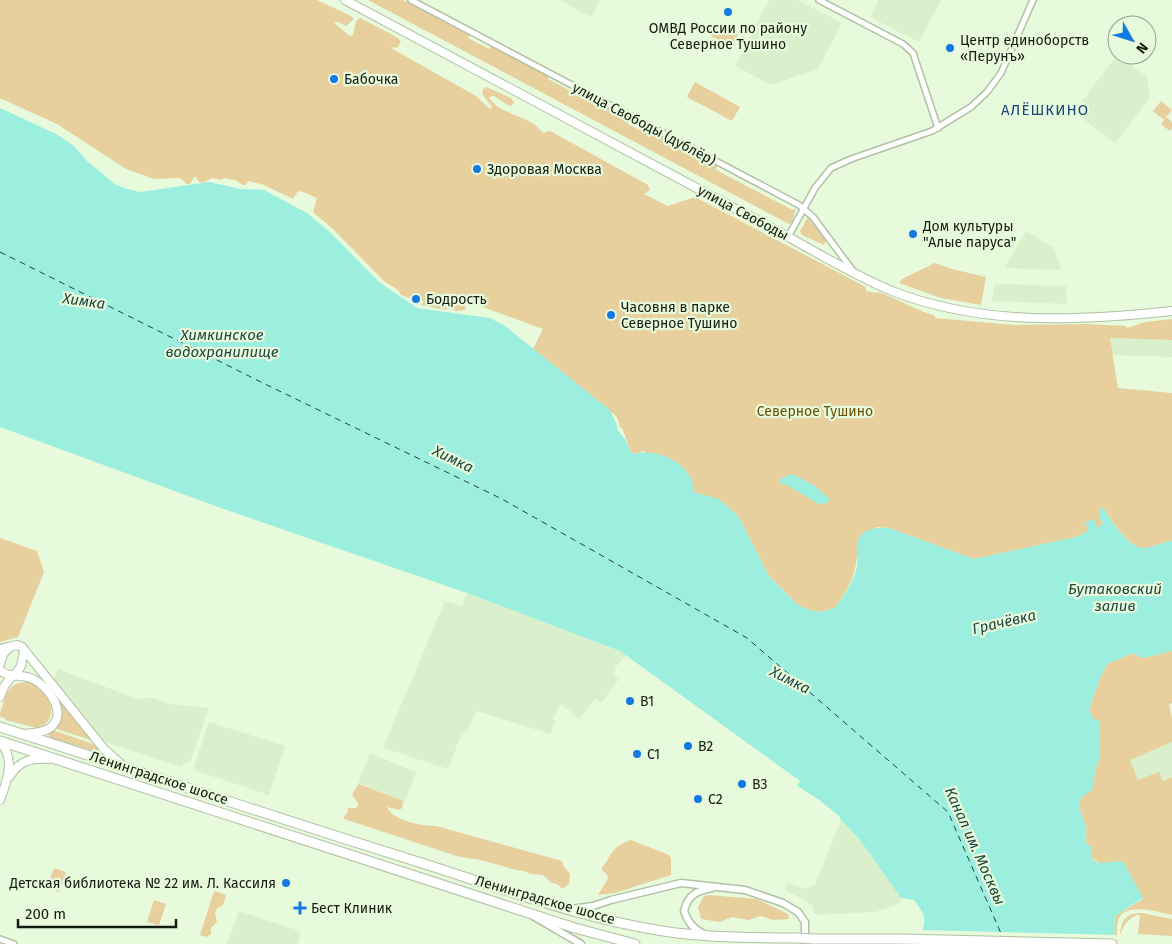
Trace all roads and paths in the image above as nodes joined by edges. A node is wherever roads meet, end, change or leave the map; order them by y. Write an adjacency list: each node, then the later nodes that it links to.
1 (345, 0): 7 (main road, улица Свободы)
2 (411, 0): 6 (street, улица Свободы (дублёр))
3 (819, 0): 5 (street)
4 (1033, 0): 5 (street)
5 (938, 128): 6 (street)
6 (803, 209): 7 (street); 8 (street, улица Свободы (дублёр))
7 (788, 236): 8 (main road, улица Свободы)
8 (855, 274): 9 (main road, улица Свободы)
9 (1172, 311)
10 (10, 648): 11 (main road); 12 (main road); 13 (main road)
11 (0, 649)
12 (24, 651): 14 (main road); 20 (main road)
13 (0, 671): 14 (main road)
14 (14, 675): 15 (main road); 17 (main road)
15 (0, 698)
16 (0, 728): 17 (main road, Ленинградское шоссе)
17 (22, 734): 20 (main road, Ленинградское шоссе)
18 (0, 741): 19 (main road, Ленинградское шоссе); 21 (main road)
19 (57, 759): 21 (main road); 25 (main road, Ленинградское шоссе)
20 (126, 767): 24 (main road, Ленинградское шоссе)
21 (8, 780): 22 (main road)
22 (0, 800)
23 (718, 887): 24 (street); 26 (street); 28 (street)
24 (570, 909): 26 (main road, Ленинградское шоссе)
25 (526, 911): 30 (street); 31 (main road, Ленинградское шоссе)
26 (709, 936): 28 (main road, Ленинградское шоссе)
27 (0, 939): 29 (street)
28 (802, 941): 32 (main road, Ленинградское шоссе, bridge)
29 (14, 944)
30 (581, 944)
31 (636, 944)
32 (1112, 944)

